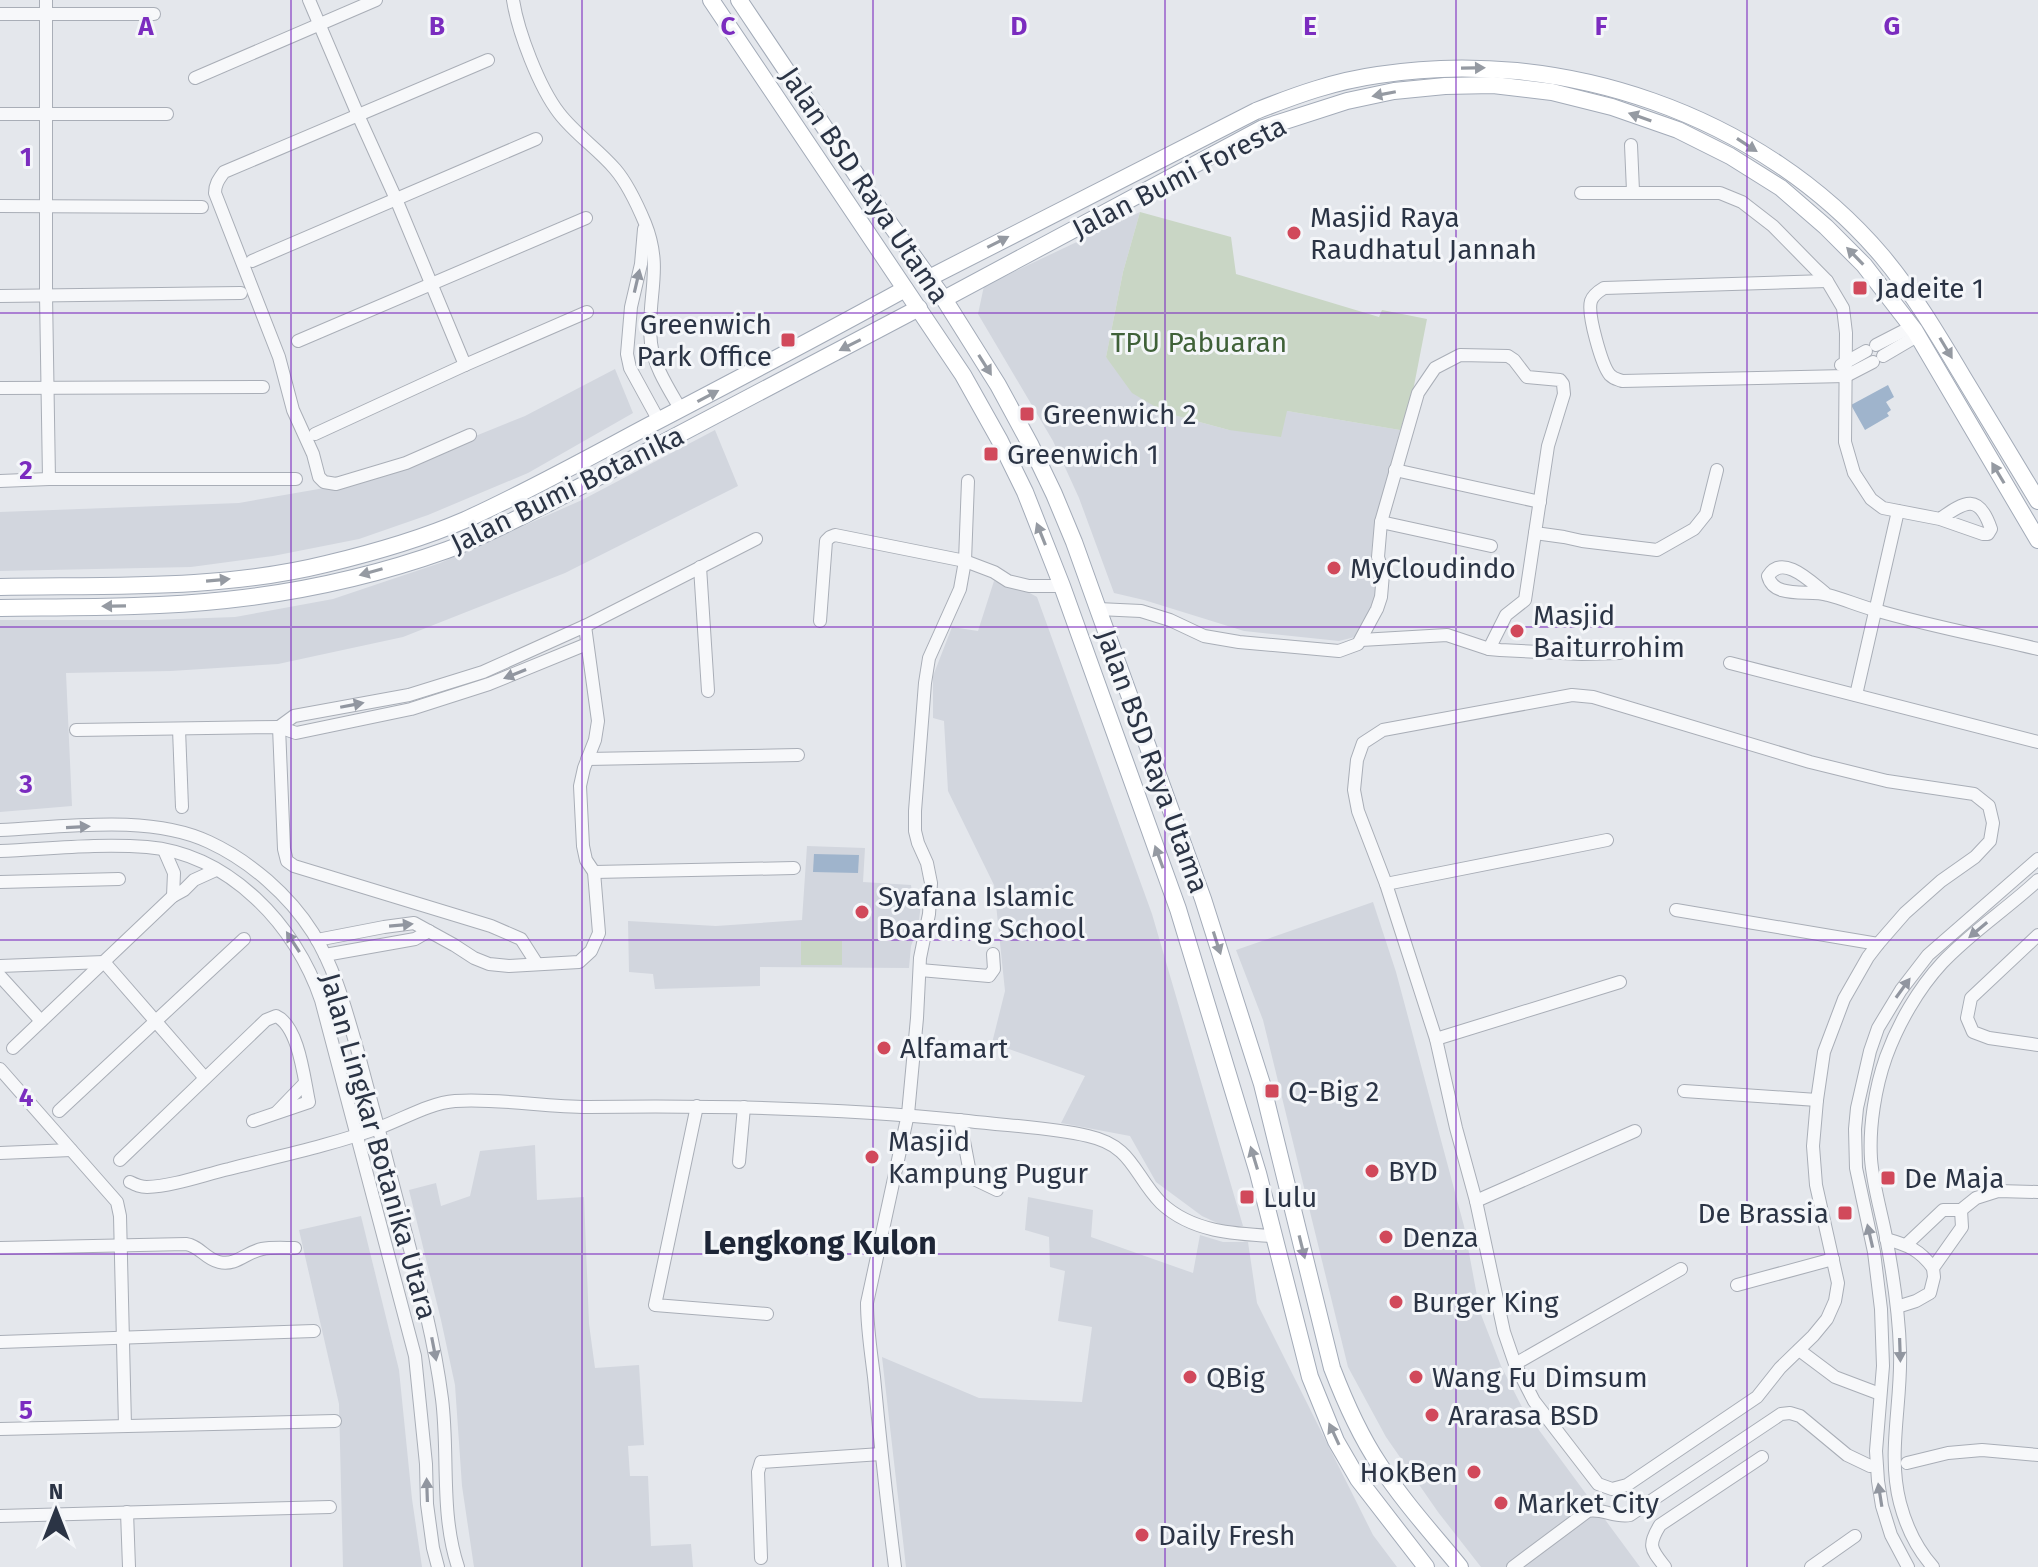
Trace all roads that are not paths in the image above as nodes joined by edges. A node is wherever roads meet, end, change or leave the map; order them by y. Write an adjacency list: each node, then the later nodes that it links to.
1 (46, 0): 8 (street)
2 (309, 0): 10 (street)
3 (376, 0): 10 (street)
4 (513, 0): 28 (street)
5 (711, 0): 33 (main road, Jalan BSD Raya Utama)
6 (739, 0): 30 (main road, Jalan BSD Raya Utama)
7 (0, 14): 8 (street)
8 (46, 14): 9 (street); 14 (street)
9 (154, 14)
10 (320, 23): 12 (street); 16 (street)
11 (488, 60): 16 (street)
12 (195, 78)
13 (0, 114): 14 (street)
14 (47, 114): 15 (street); 25 (street)
15 (167, 114)
16 (358, 115): 23 (street); 51 (street)
17 (536, 139): 23 (street)
18 (1198, 140): 20 (main road); 30 (main road, Jalan Bumi Foresta, one-way to 18); 40 (main road, Jalan Bumi Foresta, one-way to 40)
19 (1631, 145): 21 (street)
20 (1208, 157): 37 (main road, Jalan Bumi Foresta); 41 (main road, Jalan Bumi Foresta, one-way to 20)
21 (1633, 191): 22 (street); 31 (street)
22 (1581, 193)
23 (396, 199): 29 (street); 32 (street)
24 (0, 206): 25 (street)
25 (47, 206): 26 (street); 35 (street)
26 (202, 207)
27 (586, 218): 32 (street)
28 (645, 222): 48 (street); 49 (street, one-way to 28)
29 (252, 261)
30 (929, 278): 37 (main road, Jalan BSD Raya Utama)
31 (1827, 281): 44 (street); 44 (street)
32 (432, 284): 42 (street); 43 (street)
33 (905, 289): 38 (main road, Jalan BSD Raya Utama); 48 (main road, Jalan Bumi Botanika, one-way to 33)
34 (241, 293): 35 (street)
35 (46, 295): 36 (street); 47 (street)
36 (0, 296)
37 (944, 299): 75 (main road, Jalan BSD Raya Utama, one-way to 75)
38 (919, 308): 68 (main road, Jalan Bumi Botanika, one-way to 68); 71 (main road, Jalan BSD Raya Utama, one-way to 38)
39 (587, 312): 43 (street)
40 (1930, 321): 41 (main road); 58 (main road, Jalan Bumi Foresta, one-way to 58)
41 (1915, 331): 44 (street); 66 (main road, Jalan Bumi Foresta, one-way to 41)
42 (298, 341)
43 (465, 365): 50 (street)
44 (1846, 369): 60 (street)
45 (263, 387): 47 (street)
46 (0, 388): 47 (street)
47 (47, 388): 54 (street)
48 (681, 410): 49 (main road, Jalan Bumi Botanika)
49 (659, 421): 63 (main road, Jalan Bumi Botanika)
50 (315, 434)
51 (470, 435)
52 (1395, 470): 59 (street); 59 (street); 62 (street)
53 (1717, 470): 64 (street)
54 (49, 479): 55 (street); 56 (street)
55 (296, 479)
56 (0, 481)
57 (968, 481): 69 (street)
58 (2038, 501)
59 (1540, 502): 64 (street)
60 (1898, 511): 61 (street); 76 (street)
61 (1940, 519)
62 (1381, 522): 67 (street); 79 (street)
63 (438, 530): 68 (main road); 72 (main road, Jalan Bumi Botanika, one-way to 63)
64 (1535, 533): 81 (street)
65 (756, 539): 70 (street)
66 (2038, 540)
67 (1491, 546)
68 (446, 550): 74 (main road, Jalan Bumi Botanika, one-way to 74)
69 (965, 561): 71 (street); 77 (street); 122 (street)
70 (700, 567): 78 (street); 85 (street)
71 (1062, 586): 108 (main road, Jalan BSD Raya Utama, one-way to 71)
72 (0, 587)
73 (1825, 593): 76 (street)
74 (0, 608)
75 (1098, 609): 79 (street); 107 (main road, Jalan BSD Raya Utama)
76 (1875, 610): 82 (street); 86 (street)
77 (820, 621)
78 (585, 626): 80 (street); 87 (street, one-way to 78)
79 (1361, 640): 81 (street)
80 (587, 644): 87 (street, one-way to 87); 92 (street)
81 (1489, 649): 83 (street)
82 (2038, 649)
83 (1620, 653)
84 (1730, 663): 86 (street)
85 (708, 691)
86 (1856, 695): 90 (street)
87 (279, 727): 88 (street); 119 (street)
88 (179, 729): 89 (street); 93 (street)
89 (76, 730)
90 (2038, 742)
91 (798, 755): 92 (street)
92 (587, 759): 101 (street)
93 (182, 807)
94 (0, 830): 113 (street, Jalan Lingkar Botanika Utara, one-way to 113)
95 (1607, 840): 105 (street)
96 (164, 850): 97 (street, Jalan Lingkar Botanika Utara); 100 (street, Jalan Lingkar Botanika Utara); 106 (street)
97 (0, 851)
98 (2038, 859): 117 (street)
99 (794, 868): 101 (street)
100 (216, 870): 106 (street); 142 (street, Jalan Lingkar Botanika Utara, one-way to 100)
101 (594, 872): 119 (street)
102 (119, 879): 104 (street)
103 (2038, 880): 120 (street, one-way to 120)
104 (0, 882)
105 (1386, 884): 114 (street); 127 (street)
106 (173, 896): 118 (street)
107 (1203, 899): 108 (main road); 183 (main road, Jalan BSD Raya Utama, one-way to 183)
108 (1178, 909): 152 (main road, Jalan BSD Raya Utama, one-way to 108)
109 (1676, 910): 114 (street)
110 (429, 931): 113 (street, one-way to 110); 116 (street); 119 (street)
111 (2038, 935): 128 (street)
112 (244, 939): 126 (street)
113 (317, 940): 116 (street, Jalan Lingkar Botanika Utara)
114 (1878, 944): 133 (street)
115 (993, 954): 122 (street)
116 (325, 955): 140 (street, Jalan Lingkar Botanika Utara)
117 (1928, 955): 120 (street); 169 (street, one-way to 117)
118 (104, 962): 121 (street); 125 (street); 126 (street)
119 (537, 964)
120 (1941, 964): 153 (street)
121 (0, 966)
122 (920, 970): 137 (street)
123 (0, 976): 125 (street)
124 (1620, 982): 127 (street)
125 (41, 1021): 129 (street)
126 (156, 1021): 131 (street); 136 (street)
127 (1436, 1039): 150 (street)
128 (2038, 1045)
129 (13, 1048)
130 (0, 1069): 143 (street)
131 (205, 1078): 139 (street); 145 (street)
132 (1684, 1091): 133 (street)
133 (1817, 1100): 158 (street)
134 (697, 1106): 135 (street); 140 (street); 163 (street)
135 (744, 1107): 137 (street); 146 (street)
136 (59, 1111)
137 (908, 1114): 138 (street); 175 (street)
138 (960, 1120): 148 (street); 152 (street)
139 (253, 1121)
140 (379, 1128): 142 (street); 170 (street, Jalan Lingkar Botanika Utara, one-way to 170)
141 (1635, 1131): 150 (street)
142 (358, 1134): 147 (street); 171 (street, Jalan Lingkar Botanika Utara)
143 (71, 1150): 144 (street); 155 (street)
144 (0, 1153)
145 (120, 1160)
146 (739, 1162)
147 (130, 1182)
148 (997, 1190)
149 (2038, 1192): 151 (street)
150 (1476, 1201): 168 (street)
151 (1961, 1210): 154 (street); 159 (street)
152 (1274, 1236): 185 (main road, Jalan BSD Raya Utama, one-way to 152)
153 (1886, 1239): 154 (street); 162 (street)
154 (1907, 1244): 159 (street)
155 (121, 1245): 156 (street); 157 (street); 165 (street)
156 (0, 1248)
157 (295, 1248)
158 (1833, 1259): 161 (street); 167 (street)
159 (1933, 1268): 162 (street)
160 (1681, 1269): 168 (street)
161 (1737, 1285)
162 (1897, 1307): 186 (street, one-way to 186)
163 (767, 1314)
164 (314, 1331): 165 (street)
165 (123, 1338): 166 (street); 173 (street)
166 (0, 1342)
167 (1799, 1350): 168 (street); 169 (street)
168 (1515, 1364)
169 (1880, 1394): 188 (street, one-way to 169)
170 (443, 1403): 171 (street); 191 (street, Jalan Lingkar Botanika Utara)
171 (421, 1404): 190 (street, Jalan Lingkar Botanika Utara, one-way to 171)
172 (335, 1421): 173 (street)
173 (125, 1426): 174 (street)
174 (0, 1429)
175 (881, 1454): 187 (street); 192 (street)
176 (2038, 1455): 178 (street)
177 (1762, 1457): 196 (street)
178 (1907, 1463)
179 (1870, 1466): 195 (street)
180 (330, 1507): 181 (street)
181 (127, 1512): 182 (street); 189 (street)
182 (0, 1516)
183 (1422, 1520): 185 (main road); 194 (main road, Jalan BSD Raya Utama)
184 (1855, 1536): 197 (street)
185 (1403, 1538): 193 (main road, Jalan BSD Raya Utama)
186 (1920, 1553): 188 (street); 198 (street)
187 (761, 1558)
188 (1906, 1564)
189 (129, 1567)
190 (438, 1567)
191 (458, 1567)
192 (895, 1567)
193 (1426, 1567)
194 (1460, 1567)
195 (1513, 1567)
196 (1665, 1567)
197 (1811, 1567)
198 (1933, 1567)

